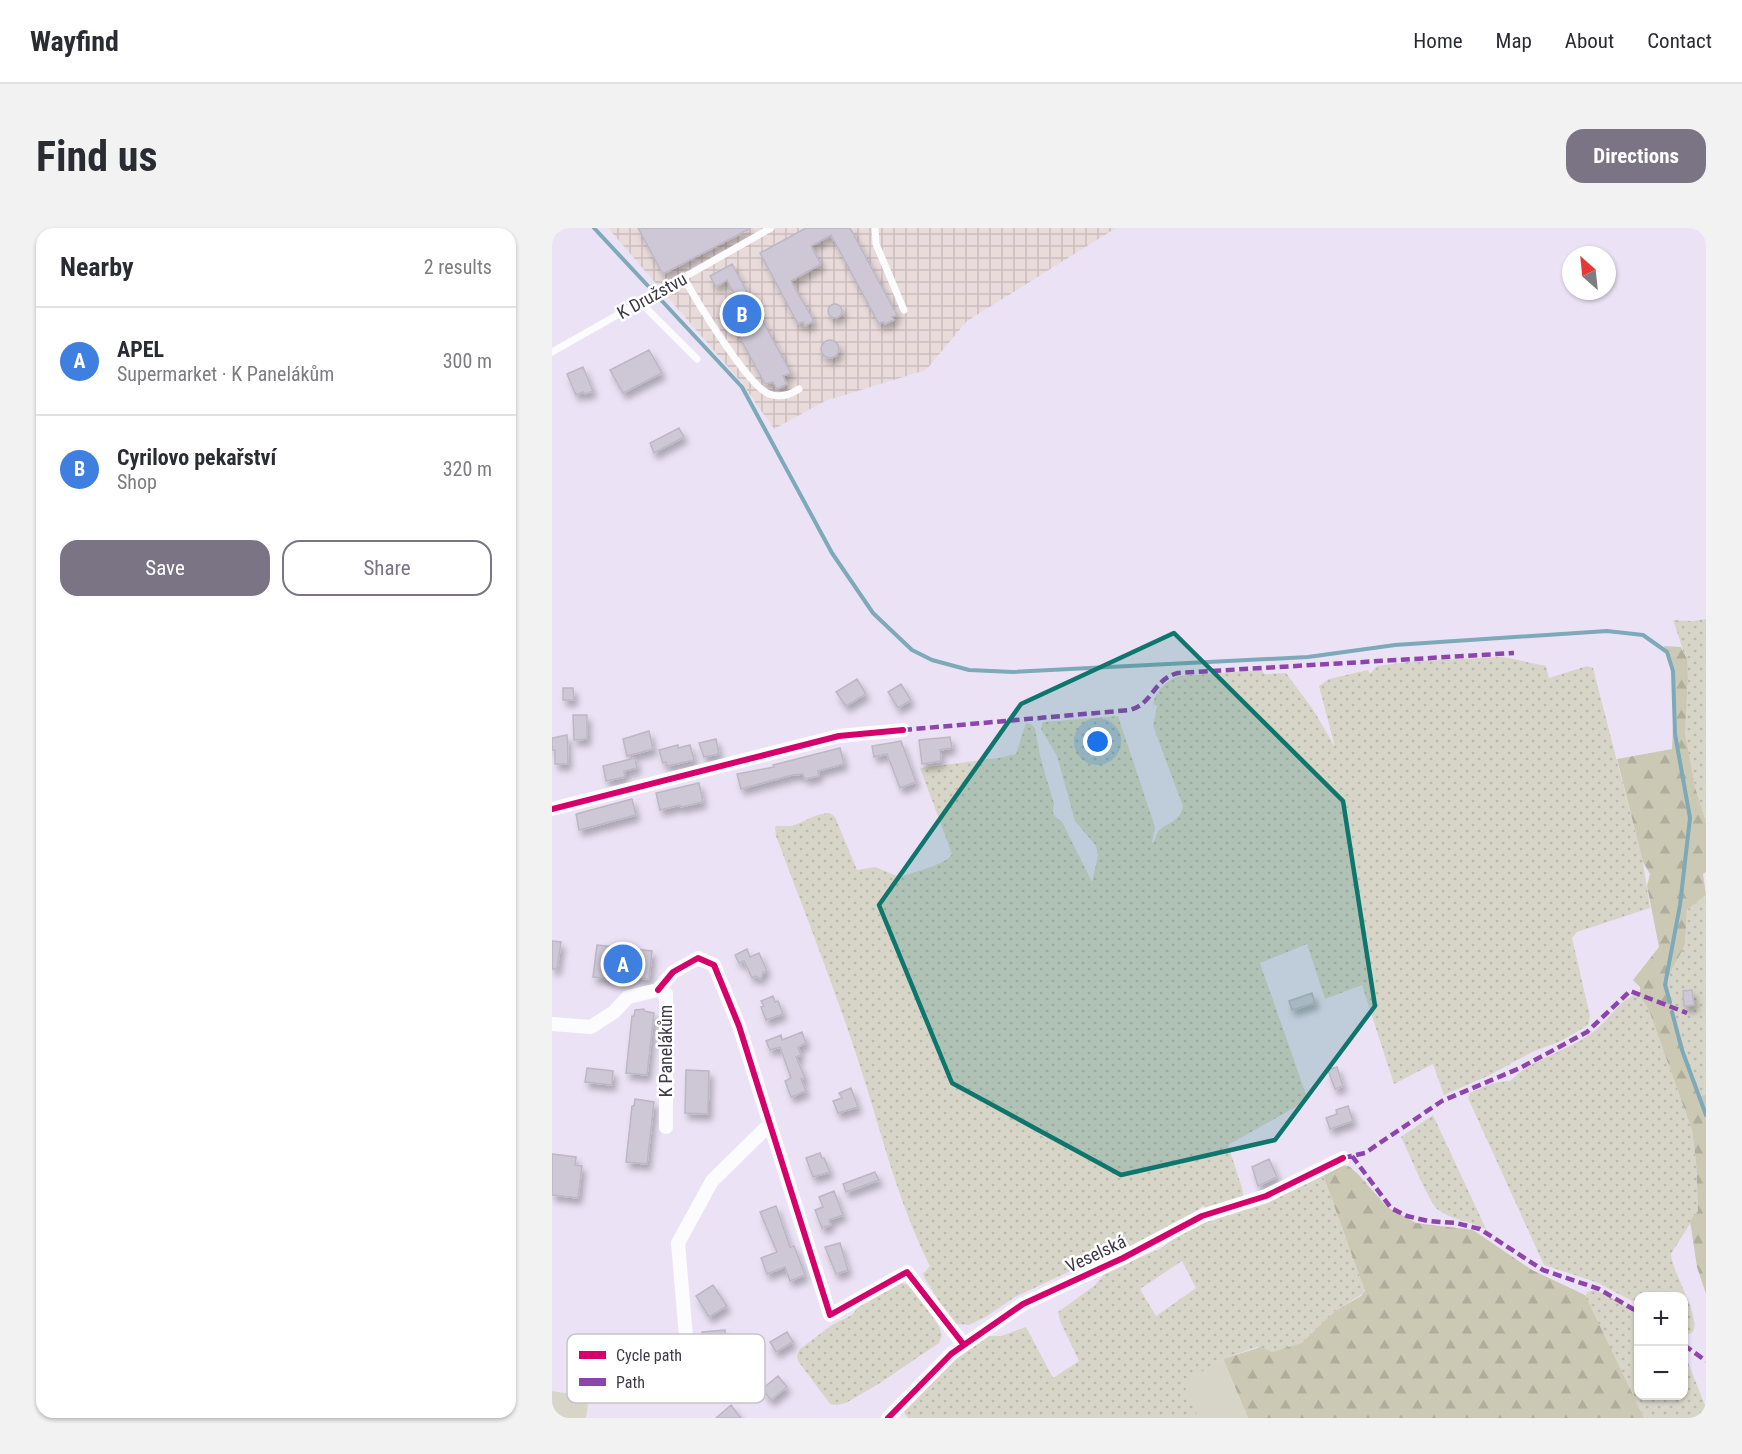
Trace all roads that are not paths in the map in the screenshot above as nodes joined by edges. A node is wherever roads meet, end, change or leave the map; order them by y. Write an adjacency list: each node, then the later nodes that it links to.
1 (771, 228): 3 (lane, K Družstvu)
2 (875, 228): 5 (lane)
3 (684, 278): 4 (lane, K Družstvu); 8 (lane)
4 (641, 303): 6 (lane, K Družstvu); 7 (lane)
5 (904, 310)
6 (552, 352)
7 (697, 359)
8 (799, 389)
9 (903, 730): 10 (street)
10 (552, 809)
11 (658, 990): 12 (street, K Panelákům); 13 (street); 14 (street, K Panelákům)
12 (552, 1024)
13 (770, 1124): 16 (street); 17 (street)
14 (666, 1127)
15 (1343, 1158): 17 (street, Veselská)
16 (686, 1334)
17 (964, 1345): 18 (street, Veselská)
18 (891, 1417)

